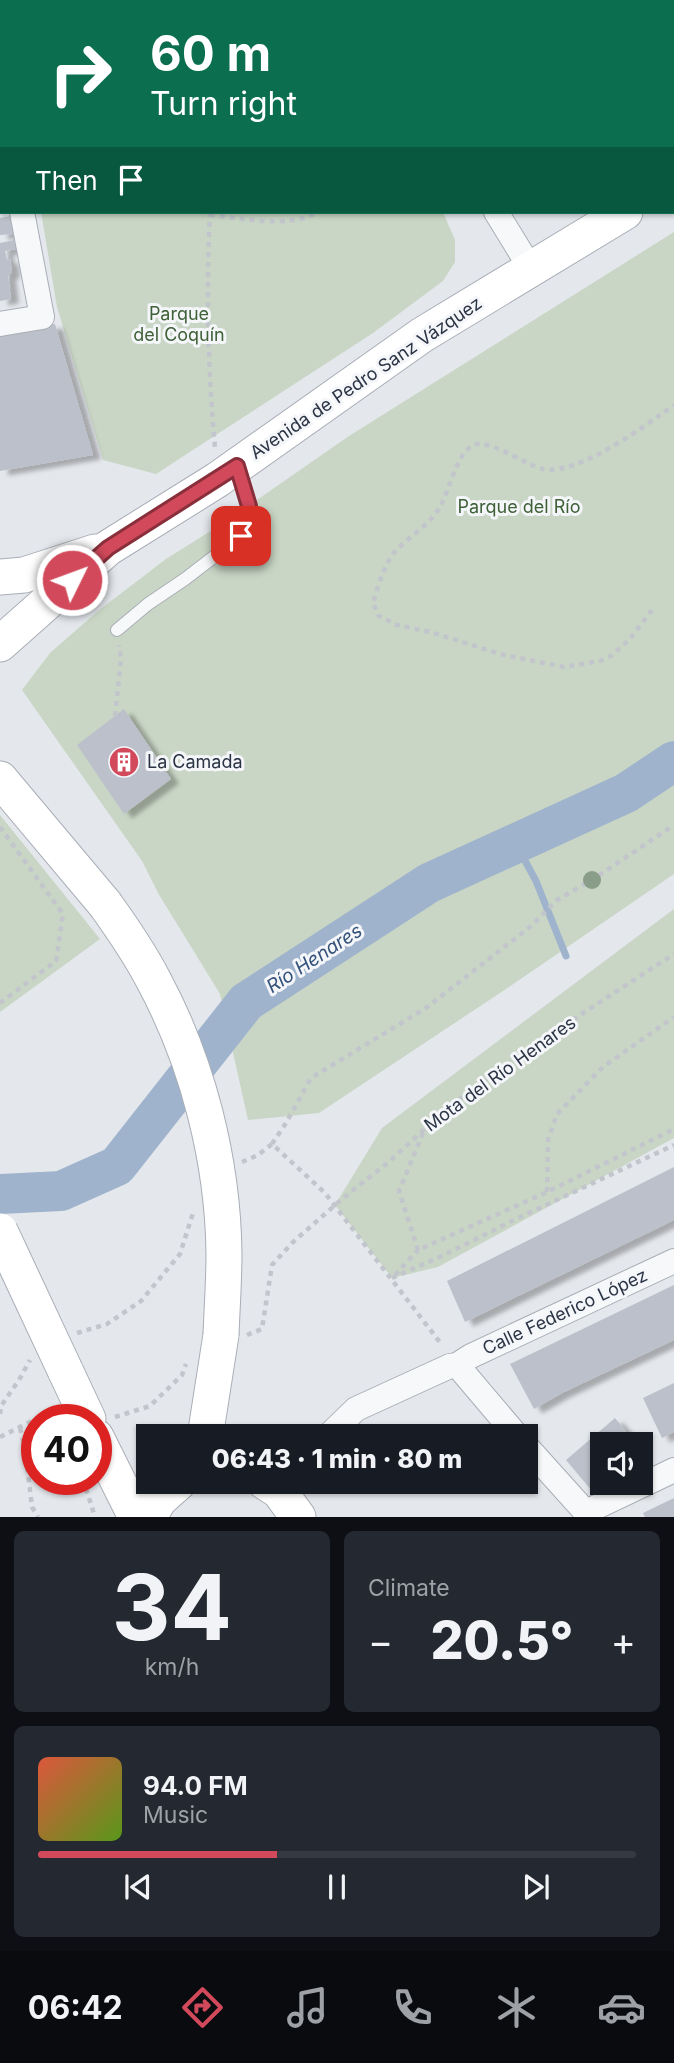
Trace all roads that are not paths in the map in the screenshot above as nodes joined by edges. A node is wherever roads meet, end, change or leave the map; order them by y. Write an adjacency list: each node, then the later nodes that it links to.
1 (22, 214): 5 (street)
2 (497, 214): 4 (street)
3 (622, 214): 4 (main road, Avenida de Pedro Sanz Vázquez)
4 (531, 269): 6 (main road, Avenida de Pedro Sanz Vázquez)
5 (0, 324)
6 (227, 473): 7 (main road, Avenida de Pedro Sanz Vázquez); 9 (lane)
7 (108, 548): 8 (main road, Avenida de Pedro Sanz Vázquez); 10 (main road, Avenida de Pedro Sanz Vázquez)
8 (0, 577)
9 (117, 630)
10 (0, 644)
11 (0, 779): 16 (main road, bridge)
12 (0, 1231): 15 (main road, bridge)
13 (674, 1261): 14 (street, Calle Federico López)
14 (457, 1365): 17 (street, Calle Federico López); 18 (street)
15 (86, 1404)
16 (207, 1424)
17 (340, 1424)
18 (507, 1424)
19 (538, 1460): 23 (street)
20 (112, 1462): 24 (main road)
21 (674, 1470): 23 (street)
22 (166, 1494): 25 (main road)
23 (588, 1515)
24 (136, 1517)
25 (149, 1517)

